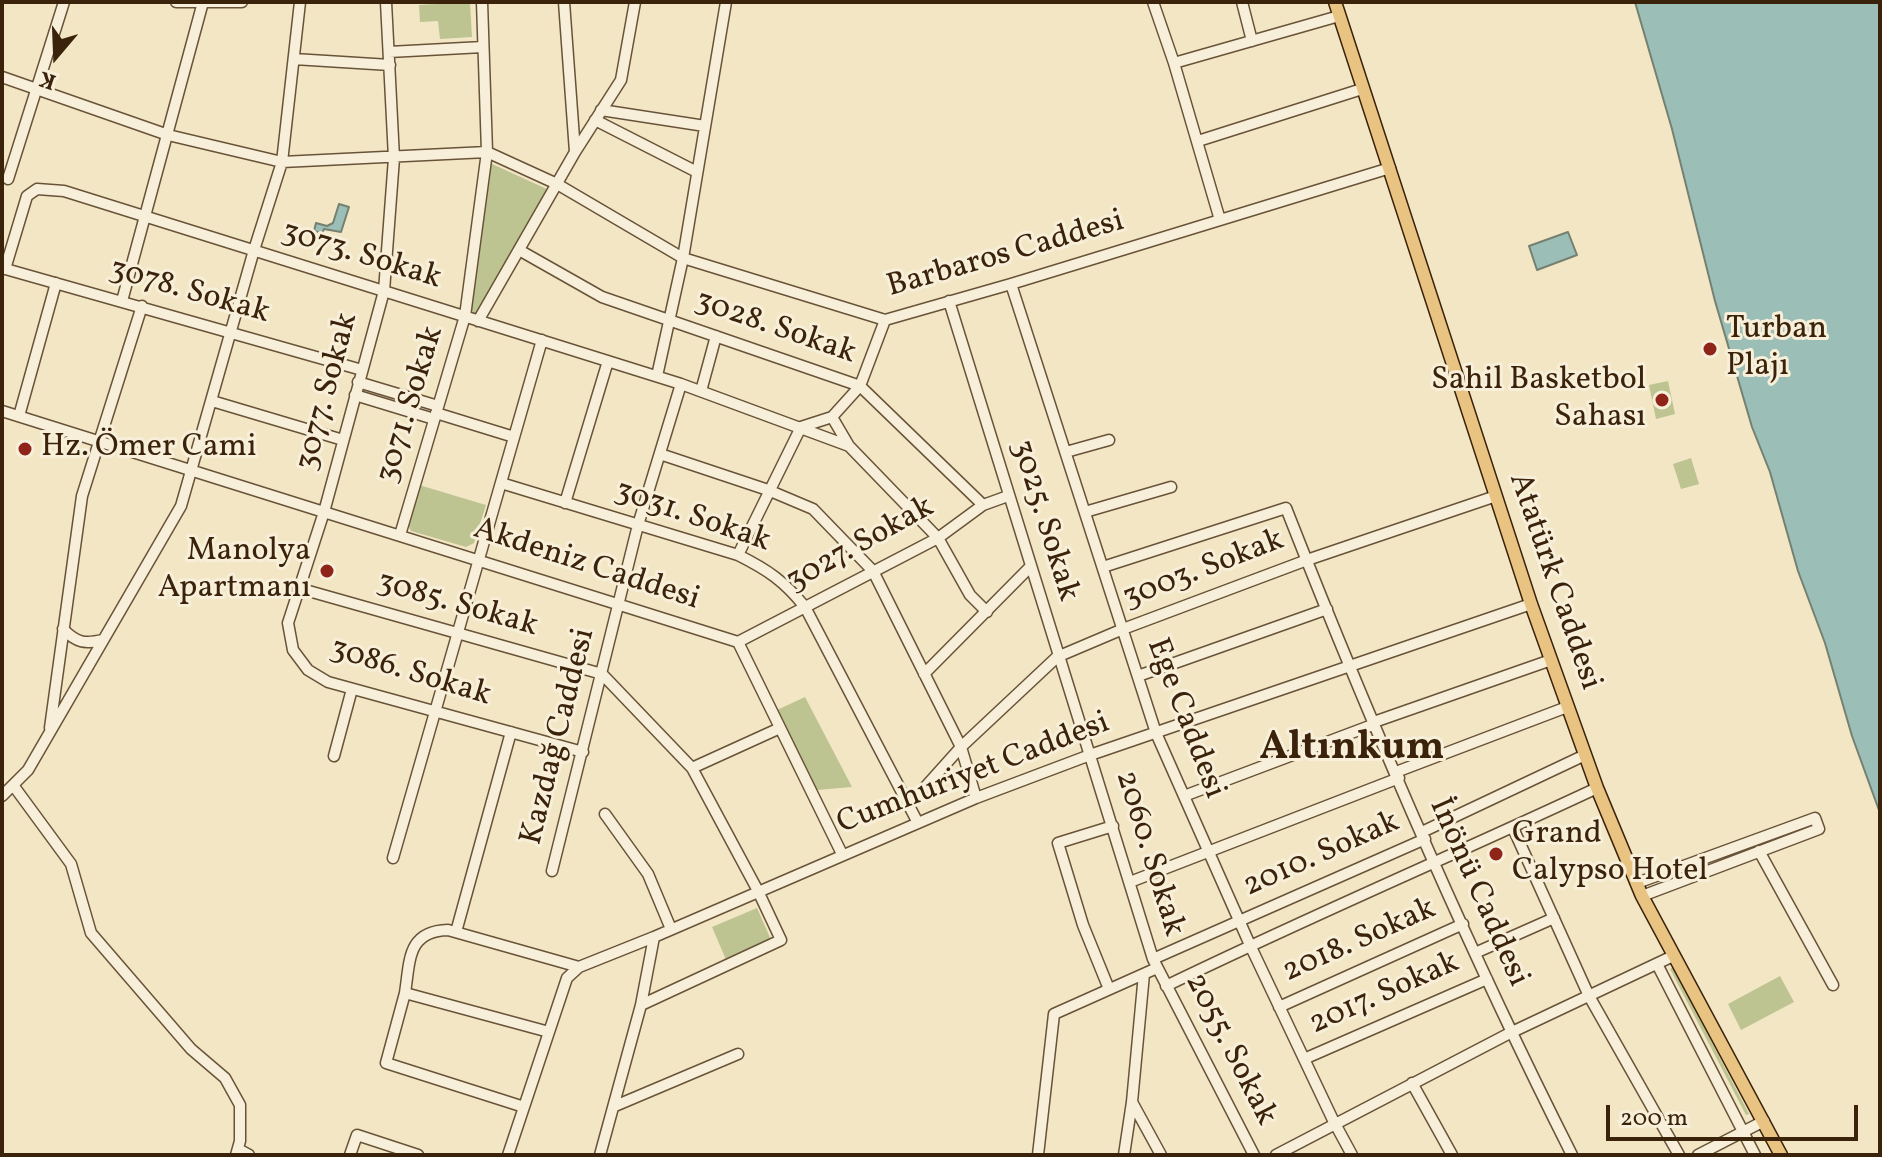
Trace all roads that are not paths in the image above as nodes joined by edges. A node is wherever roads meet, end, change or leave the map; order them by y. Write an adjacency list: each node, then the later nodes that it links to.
1 (64, 2): 22 (street)
2 (176, 2): 13 (street)
3 (242, 2): 13 (street)
4 (300, 2): 18 (street)
5 (386, 2): 17 (street, 3077. Sokak)
6 (482, 2): 16 (street, 3071. Sokak)
7 (564, 2): 29 (street)
8 (635, 2): 24 (street)
9 (726, 2): 25 (street)
10 (1153, 2): 19 (street)
11 (1242, 2): 15 (street)
12 (1335, 2): 14 (main road, Atatürk Caddesi)
13 (203, 3): 26 (street)
14 (1339, 16): 15 (street); 23 (main road, Atatürk Caddesi)
15 (1252, 41): 19 (street)
16 (483, 47): 17 (street); 28 (street, 3071. Sokak)
17 (389, 52): 20 (street, 3077. Sokak)
18 (294, 59): 20 (street); 31 (street)
19 (1174, 63): 27 (street)
20 (390, 65): 30 (street, 3077. Sokak)
21 (2, 77): 22 (street, Barbaros Caddesi)
22 (37, 89): 26 (street, Barbaros Caddesi); 34 (street)
23 (1362, 89): 27 (street); 32 (main road, Atatürk Caddesi)
24 (598, 115): 25 (street); 29 (street); 33 (street)
25 (705, 126): 33 (street)
26 (168, 135): 31 (street, Barbaros Caddesi); 36 (street)
27 (1198, 141): 37 (street)
28 (487, 152): 30 (street, Barbaros Caddesi); 35 (street, Barbaros Caddesi); 48 (street, 3071. Sokak)
29 (575, 152): 35 (street)
30 (394, 158): 31 (street, Barbaros Caddesi); 44 (street, 3077. Sokak)
31 (282, 162): 38 (street)
32 (1390, 168): 37 (street, Barbaros Caddesi); 81 (main road, Atatürk Caddesi)
33 (697, 172): 40 (street)
34 (8, 179)
35 (557, 184): 39 (street); 40 (street, Barbaros Caddesi)
36 (146, 217): 38 (street, 3073. Sokak); 41 (street, 3073. Sokak); 45 (street)
37 (1220, 220): 43 (street, Barbaros Caddesi)
38 (254, 250): 44 (street, 3073. Sokak); 52 (street)
39 (519, 250): 49 (street, 3028. Sokak); 51 (street)
40 (683, 258): 49 (street); 50 (street, Barbaros Caddesi)
41 (4, 268): 42 (street, 3078. Sokak)
42 (56, 283): 45 (street, 3078. Sokak); 66 (street)
43 (1011, 284): 46 (street, Barbaros Caddesi); 74 (street, Ege Caddesi)
44 (384, 291): 48 (street, 3073. Sokak); 56 (street, 3077. Sokak)
45 (122, 301): 47 (street, 3078. Sokak)
46 (949, 301): 50 (street, Barbaros Caddesi); 80 (street, 3025. Sokak)
47 (142, 306): 52 (street, 3078. Sokak); 72 (street)
48 (465, 316): 51 (street, 3073. Sokak); 65 (street, 3071. Sokak)
49 (671, 320): 53 (street, 3028. Sokak); 57 (street)
50 (885, 320): 60 (street)
51 (478, 321): 54 (street, 3073. Sokak)
52 (231, 331): 56 (street, 3078. Sokak); 63 (street)
53 (716, 336): 60 (street, 3028. Sokak); 61 (street)
54 (542, 340): 55 (street, 3073. Sokak); 69 (street)
55 (608, 361): 57 (street, 3073. Sokak); 82 (street)
56 (362, 370): 58 (street, 3077. Sokak)
57 (657, 376): 59 (street, 3073. Sokak)
58 (358, 382): 62 (street, 3077. Sokak); 65 (street)
59 (681, 384): 61 (street, 3073. Sokak); 75 (street, Kazdağ Caddesi)
60 (860, 386): 67 (street); 83 (street, 3028. Sokak)
61 (701, 391): 68 (street, 3073. Sokak)
62 (355, 395): 65 (street); 70 (street, 3077. Sokak)
63 (212, 401): 70 (street); 76 (street)
64 (2, 411): 66 (street, Akdeniz Caddesi)
65 (436, 413): 69 (street); 87 (street, 3071. Sokak)
66 (19, 416): 72 (street, Akdeniz Caddesi)
67 (832, 417): 68 (street); 73 (street)
68 (801, 427): 73 (street, 3073. Sokak); 79 (street)
69 (514, 437): 77 (street)
70 (343, 440): 84 (street, 3077. Sokak)
71 (1109, 440): 74 (street)
72 (100, 441): 76 (street, Akdeniz Caddesi); 101 (street)
73 (849, 446): 88 (street)
74 (1066, 452): 85 (street, Ege Caddesi)
75 (660, 454): 79 (street); 86 (street, Kazdağ Caddesi)
76 (192, 471): 84 (street, Akdeniz Caddesi); 104 (street)
77 (501, 483): 82 (street, 3031. Sokak); 90 (street)
78 (1171, 487): 85 (street)
79 (768, 490): 89 (street); 94 (street)
80 (1008, 496): 83 (street, 3027. Sokak); 92 (street, 3025. Sokak)
81 (1496, 496): 91 (street, 3003. Sokak); 97 (main road, Atatürk Caddesi)
82 (565, 503): 86 (street, 3031. Sokak)
83 (983, 505): 88 (street, 3027. Sokak)
84 (324, 512): 87 (street, Akdeniz Caddesi); 95 (street, 3077. Sokak)
85 (1085, 512): 93 (street, Ege Caddesi)
86 (638, 525): 89 (street, 3031. Sokak); 96 (street, Kazdağ Caddesi)
87 (400, 535): 90 (street, Akdeniz Caddesi)
88 (938, 538): 94 (street, 3027. Sokak); 100 (street)
89 (738, 555): 98 (street, 3031. Sokak)
90 (479, 559): 96 (street, Akdeniz Caddesi); 103 (street)
91 (1307, 560): 93 (street, İnönü Caddesi); 99 (street, İnönü Caddesi); 102 (street, 3003. Sokak)
92 (1030, 567): 100 (street); 106 (street, 3025. Sokak)
93 (1103, 567): 102 (street, Ege Caddesi)
94 (873, 571): 98 (street, 3027. Sokak); 110 (street)
95 (298, 588): 103 (street, 3085. Sokak); 112 (street, 3086. Sokak)
96 (620, 604): 105 (street, Akdeniz Caddesi); 109 (street, Kazdağ Caddesi)
97 (1531, 604): 107 (main road, Atatürk Caddesi); 108 (street, Cumhuriyet Caddesi)
98 (805, 607): 105 (street, 3027. Sokak); 132 (street, 3031. Sokak)
99 (1327, 609): 108 (street, İnönü Caddesi); 111 (street)
100 (987, 612): 110 (street)
101 (63, 629): 104 (street); 119 (street)
102 (1123, 629): 106 (street, 3003. Sokak); 111 (street, Ege Caddesi)
103 (457, 634): 109 (street, 3085. Sokak); 114 (street)
104 (103, 640): 119 (street)
105 (738, 642): 116 (street)
106 (1057, 657): 120 (street, 3003. Sokak); 122 (street, 3025. Sokak)
107 (1551, 660): 113 (main road, Atatürk Caddesi); 115 (street)
108 (1350, 666): 115 (street, İnönü Caddesi); 118 (street, Cumhuriyet Caddesi)
109 (602, 674): 121 (street, Kazdağ Caddesi); 125 (street)
110 (924, 674): 120 (street)
111 (1138, 676): 118 (street, Ege Caddesi)
112 (352, 689): 114 (street, 3086. Sokak); 124 (street)
113 (1567, 707): 123 (main road, Atatürk Caddesi); 126 (street)
114 (435, 712): 117 (street, 3086. Sokak); 141 (street)
115 (1375, 723): 126 (street, İnönü Caddesi); 130 (street)
116 (780, 728): 125 (street); 140 (street)
117 (511, 732): 121 (street, 3086. Sokak); 152 (street)
118 (1156, 733): 122 (street, Cumhuriyet Caddesi); 130 (street, Ege Caddesi)
119 (49, 734): 127 (street)
120 (961, 747): 131 (street); 132 (street, 3003. Sokak)
121 (583, 752): 143 (street, Kazdağ Caddesi)
122 (1090, 755): 131 (street, Cumhuriyet Caddesi); 135 (street, 2060. Sokak)
123 (1585, 755): 128 (main road, Atatürk Caddesi); 137 (street, 2010. Sokak)
124 (334, 756)
125 (692, 768): 146 (street)
126 (1397, 775): 137 (street, İnönü Caddesi); 139 (street)
127 (13, 785): 129 (street); 180 (street)
128 (1597, 788): 136 (street); 145 (main road, Atatürk Caddesi)
129 (2, 796)
130 (1184, 796): 139 (street, Ege Caddesi)
131 (976, 798): 134 (street, Cumhuriyet Caddesi)
132 (909, 805): 134 (street, 3031. Sokak)
133 (605, 814): 151 (street)
134 (918, 823): 140 (street, Cumhuriyet Caddesi)
135 (1113, 826): 144 (street, 2060. Sokak); 164 (street)
136 (1513, 828): 142 (street); 148 (street)
137 (1424, 835): 142 (street, İnönü Caddesi); 149 (street, 2010. Sokak)
138 (1759, 851): 145 (street); 147 (street); 162 (street)
139 (1209, 852): 144 (street); 149 (street, Ege Caddesi)
140 (842, 854): 146 (street, Cumhuriyet Caddesi)
141 (393, 858)
142 (1436, 863): 150 (street, İnönü Caddesi); 154 (street)
143 (552, 871)
144 (1130, 882): 157 (street, 2060. Sokak)
145 (1637, 883): 147 (main road, Atatürk Caddesi)
146 (758, 891): 151 (street, Cumhuriyet Caddesi); 167 (street)
147 (1642, 896): 156 (main road, Atatürk Caddesi)
148 (1554, 918): 155 (street, 2017. Sokak); 166 (street)
149 (1239, 921): 154 (street, Ege Caddesi); 157 (street, 2010. Sokak)
150 (1463, 924): 155 (street, İnönü Caddesi); 168 (street, 2018. Sokak)
151 (671, 929): 153 (street, Cumhuriyet Caddesi)
152 (456, 932): 159 (street); 165 (street)
153 (654, 937): 159 (street, Cumhuriyet Caddesi); 167 (street)
154 (1250, 945): 163 (street); 168 (street, Ege Caddesi)
155 (1475, 953): 161 (street, İnönü Caddesi)
156 (1673, 956): 158 (street); 177 (main road, Atatürk Caddesi)
157 (1155, 964): 160 (street, 2010. Sokak); 163 (street, 2055. Sokak)
158 (1657, 964): 166 (street); 179 (street)
159 (579, 967): 169 (street)
160 (1144, 974): 164 (street, 2010. Sokak); 174 (street)
161 (1487, 979): 170 (street, İnönü Caddesi); 172 (street, 2017. Sokak)
162 (1833, 985)
163 (1166, 986): 189 (street, 2055. Sokak)
164 (1109, 989): 186 (street, 2010. Sokak)
165 (405, 993): 169 (street); 176 (street)
166 (1589, 996): 170 (street); 194 (street)
167 (641, 1005): 175 (street)
168 (1279, 1007): 172 (street, Ege Caddesi)
169 (549, 1032): 176 (street)
170 (1510, 1033): 173 (street); 193 (street, İnönü Caddesi)
171 (738, 1054): 175 (street)
172 (1304, 1059): 178 (street, Ege Caddesi)
173 (1412, 1083): 178 (street); 192 (street)
174 (1132, 1102): 187 (street); 188 (street)
175 (615, 1106): 185 (street)
176 (524, 1107): 184 (street)
177 (1764, 1121): 179 (street); 197 (main road, Atatürk Caddesi)
178 (1334, 1123): 190 (street); 191 (street, Ege Caddesi)
179 (1743, 1131): 195 (street); 196 (street)
180 (237, 1152): 181 (street)
181 (249, 1155)
182 (350, 1155): 183 (street)
183 (418, 1155)
184 (508, 1155)
185 (600, 1155)
186 (1038, 1155)
187 (1124, 1155)
188 (1161, 1155)
189 (1254, 1155)
190 (1276, 1155)
191 (1352, 1155)
192 (1452, 1155)
193 (1572, 1155)
194 (1679, 1155)
195 (1698, 1155)
196 (1755, 1155)
197 (1781, 1155)

